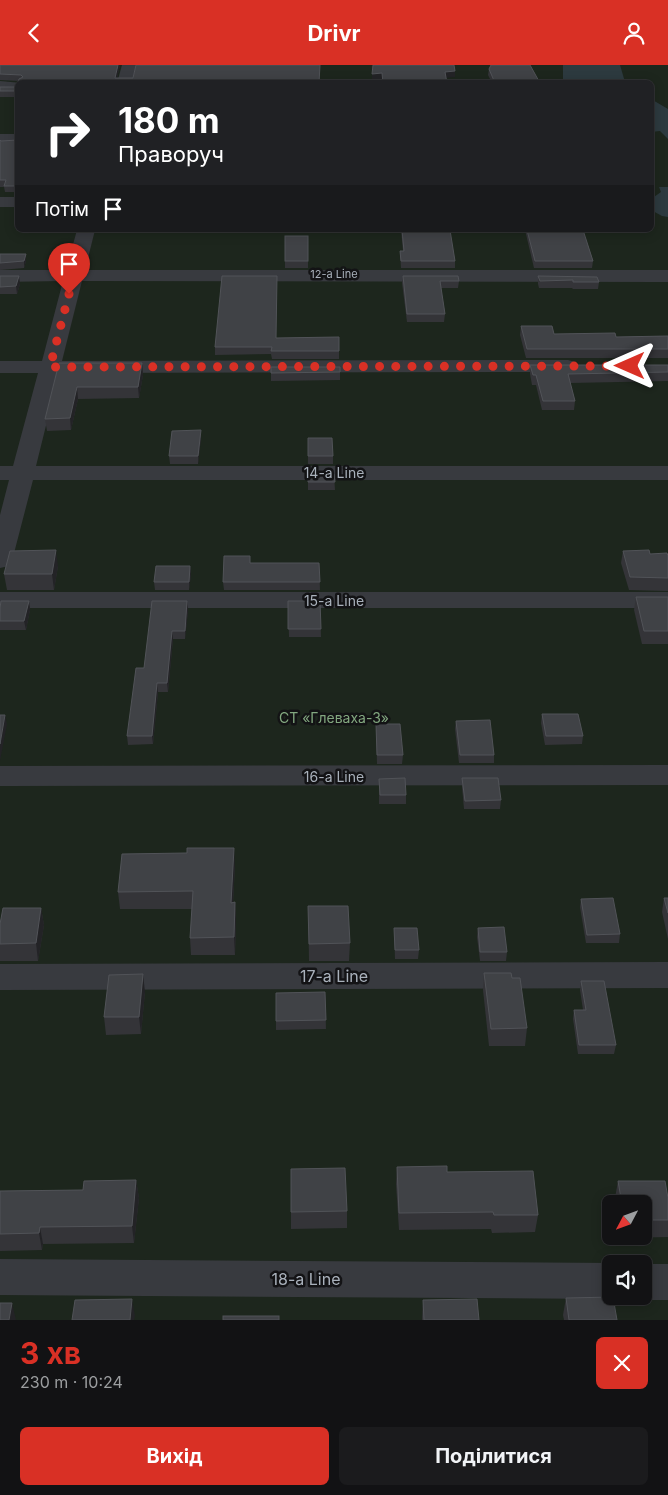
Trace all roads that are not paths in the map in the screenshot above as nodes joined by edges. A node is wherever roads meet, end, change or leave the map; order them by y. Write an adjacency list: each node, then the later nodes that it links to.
1 (129, 65): 2 (lane)
2 (125, 80)
3 (0, 86): 4 (lane)
4 (15, 86)
5 (0, 139): 6 (lane)
6 (15, 139)
7 (0, 202): 8 (lane)
8 (15, 202)
9 (85, 232): 11 (lane)
10 (0, 276): 11 (lane, 12-a Line)
11 (74, 276): 12 (lane, 12-a Line); 15 (lane)
12 (668, 276)
13 (589, 366): 15 (lane)
14 (0, 367): 15 (lane)
15 (50, 367): 17 (lane)
16 (0, 473): 17 (lane, 14-a Line)
17 (23, 473): 18 (lane, 14-a Line); 19 (lane)
18 (668, 473)
19 (0, 561)
20 (0, 600): 21 (lane, 15-a Line)
21 (668, 600)
22 (668, 775): 23 (lane, 16-a Line)
23 (0, 776)
24 (668, 975): 25 (lane, 17-a Line)
25 (0, 977)
26 (0, 1277): 27 (lane, 18-a Line)
27 (602, 1281)
28 (652, 1282): 29 (lane)
29 (668, 1282)

